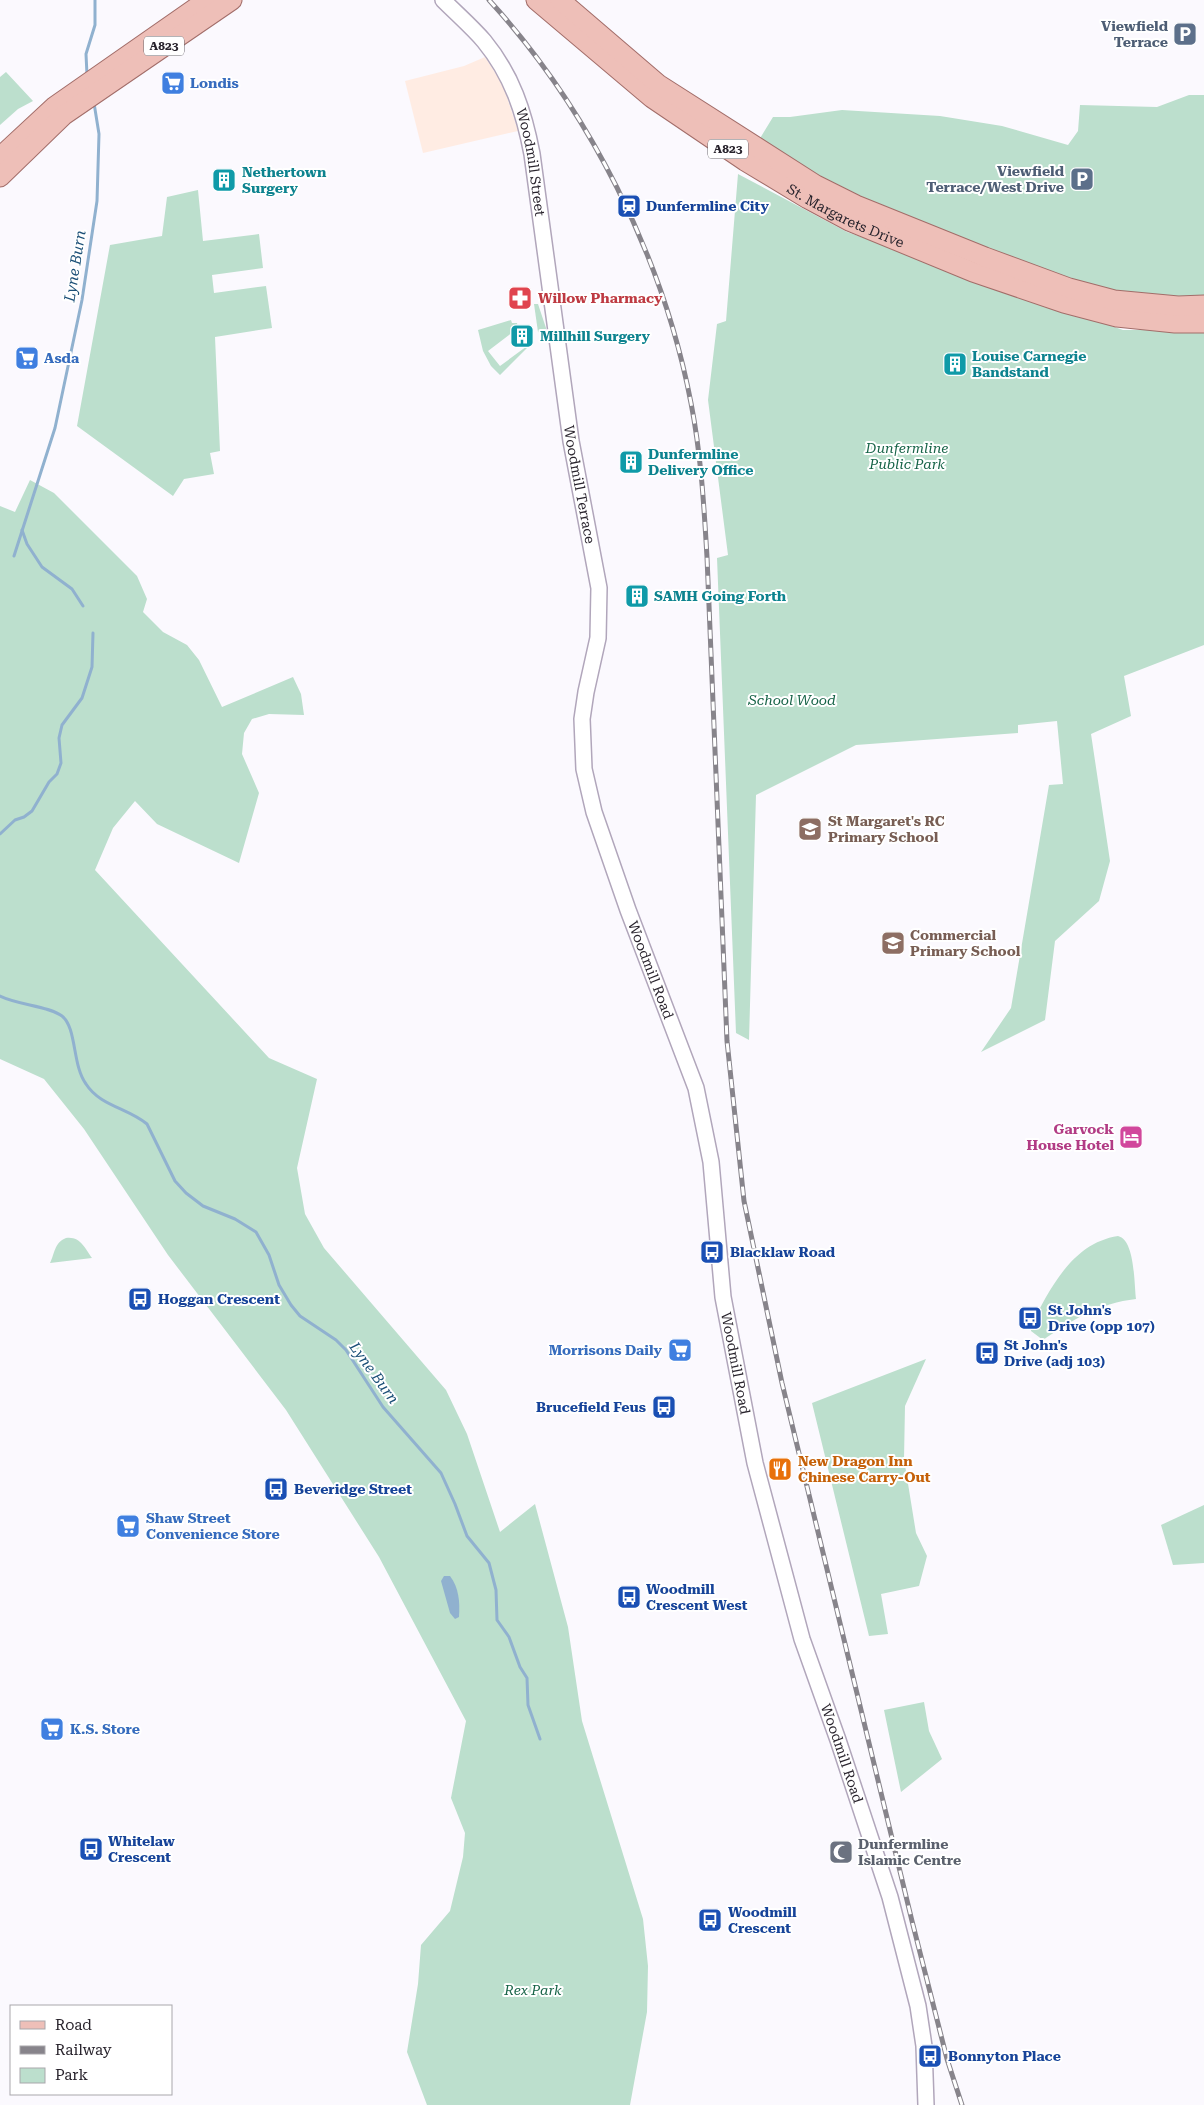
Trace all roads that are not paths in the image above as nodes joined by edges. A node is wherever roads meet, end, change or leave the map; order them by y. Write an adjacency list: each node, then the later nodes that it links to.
1 (207, 0): 6 (main road, A823)
2 (232, 0): 6 (main road, A823)
3 (443, 0): 13 (street, Woodmill Street)
4 (536, 0): 9 (main road, St. Margarets Drive / A823)
5 (560, 0): 9 (main road, St. Margarets Drive / A823)
6 (89, 89): 7 (main road, A823); 8 (main road, A823)
7 (0, 156)
8 (0, 177)
9 (948, 252): 10 (main road, St. Margarets Drive / A823)
10 (976, 263): 11 (main road, St. Margarets Drive / A823); 12 (main road, St. Margarets Drive / A823)
11 (1204, 305)
12 (1204, 323)
13 (559, 349): 14 (street, Woodmill Terrace)
14 (600, 620): 15 (street, Woodmill Road)
15 (926, 2105)

